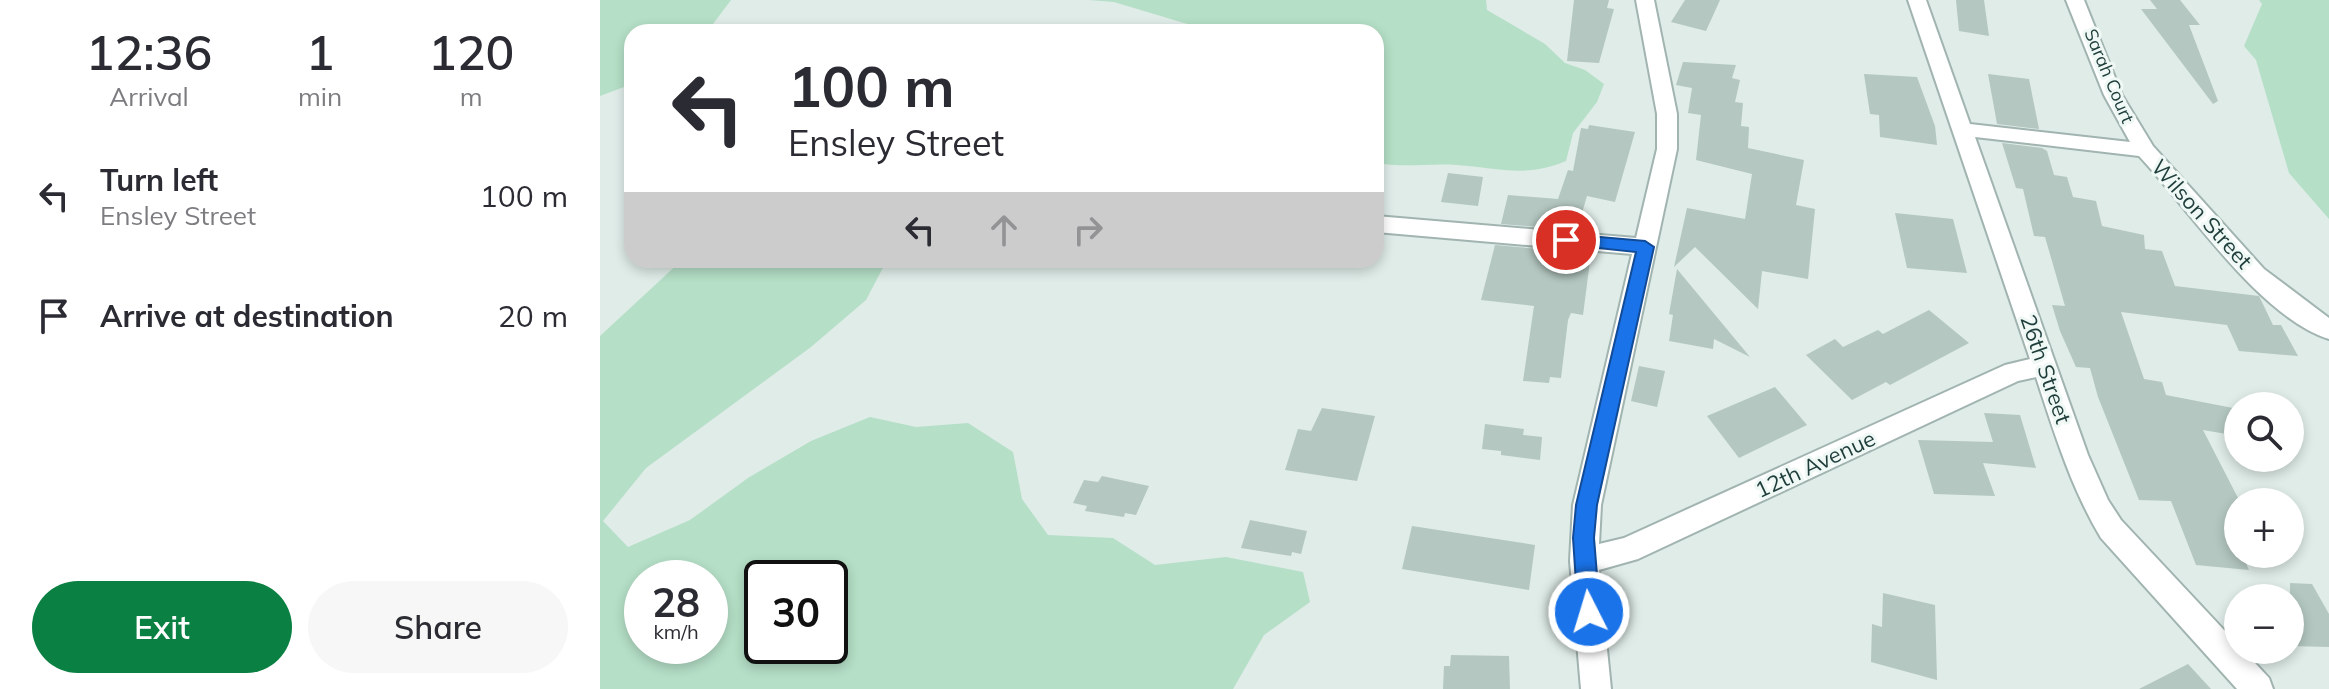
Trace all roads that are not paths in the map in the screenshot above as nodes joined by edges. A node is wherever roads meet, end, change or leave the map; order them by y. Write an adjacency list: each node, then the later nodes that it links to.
1 (1645, 0): 7 (street)
2 (1917, 0): 4 (street, 26th Street)
3 (2075, 0): 5 (street, Sarah Court)
4 (1964, 130): 5 (street, Wilson Street); 9 (street, 26th Street)
5 (2145, 150): 8 (street, Wilson Street)
6 (1384, 225): 7 (street)
7 (1645, 247): 10 (street)
8 (2329, 330)
9 (2045, 366): 10 (street, 12th Avenue); 12 (street, 26th Street)
10 (1584, 561): 11 (street)
11 (1596, 689)
12 (2258, 689)

